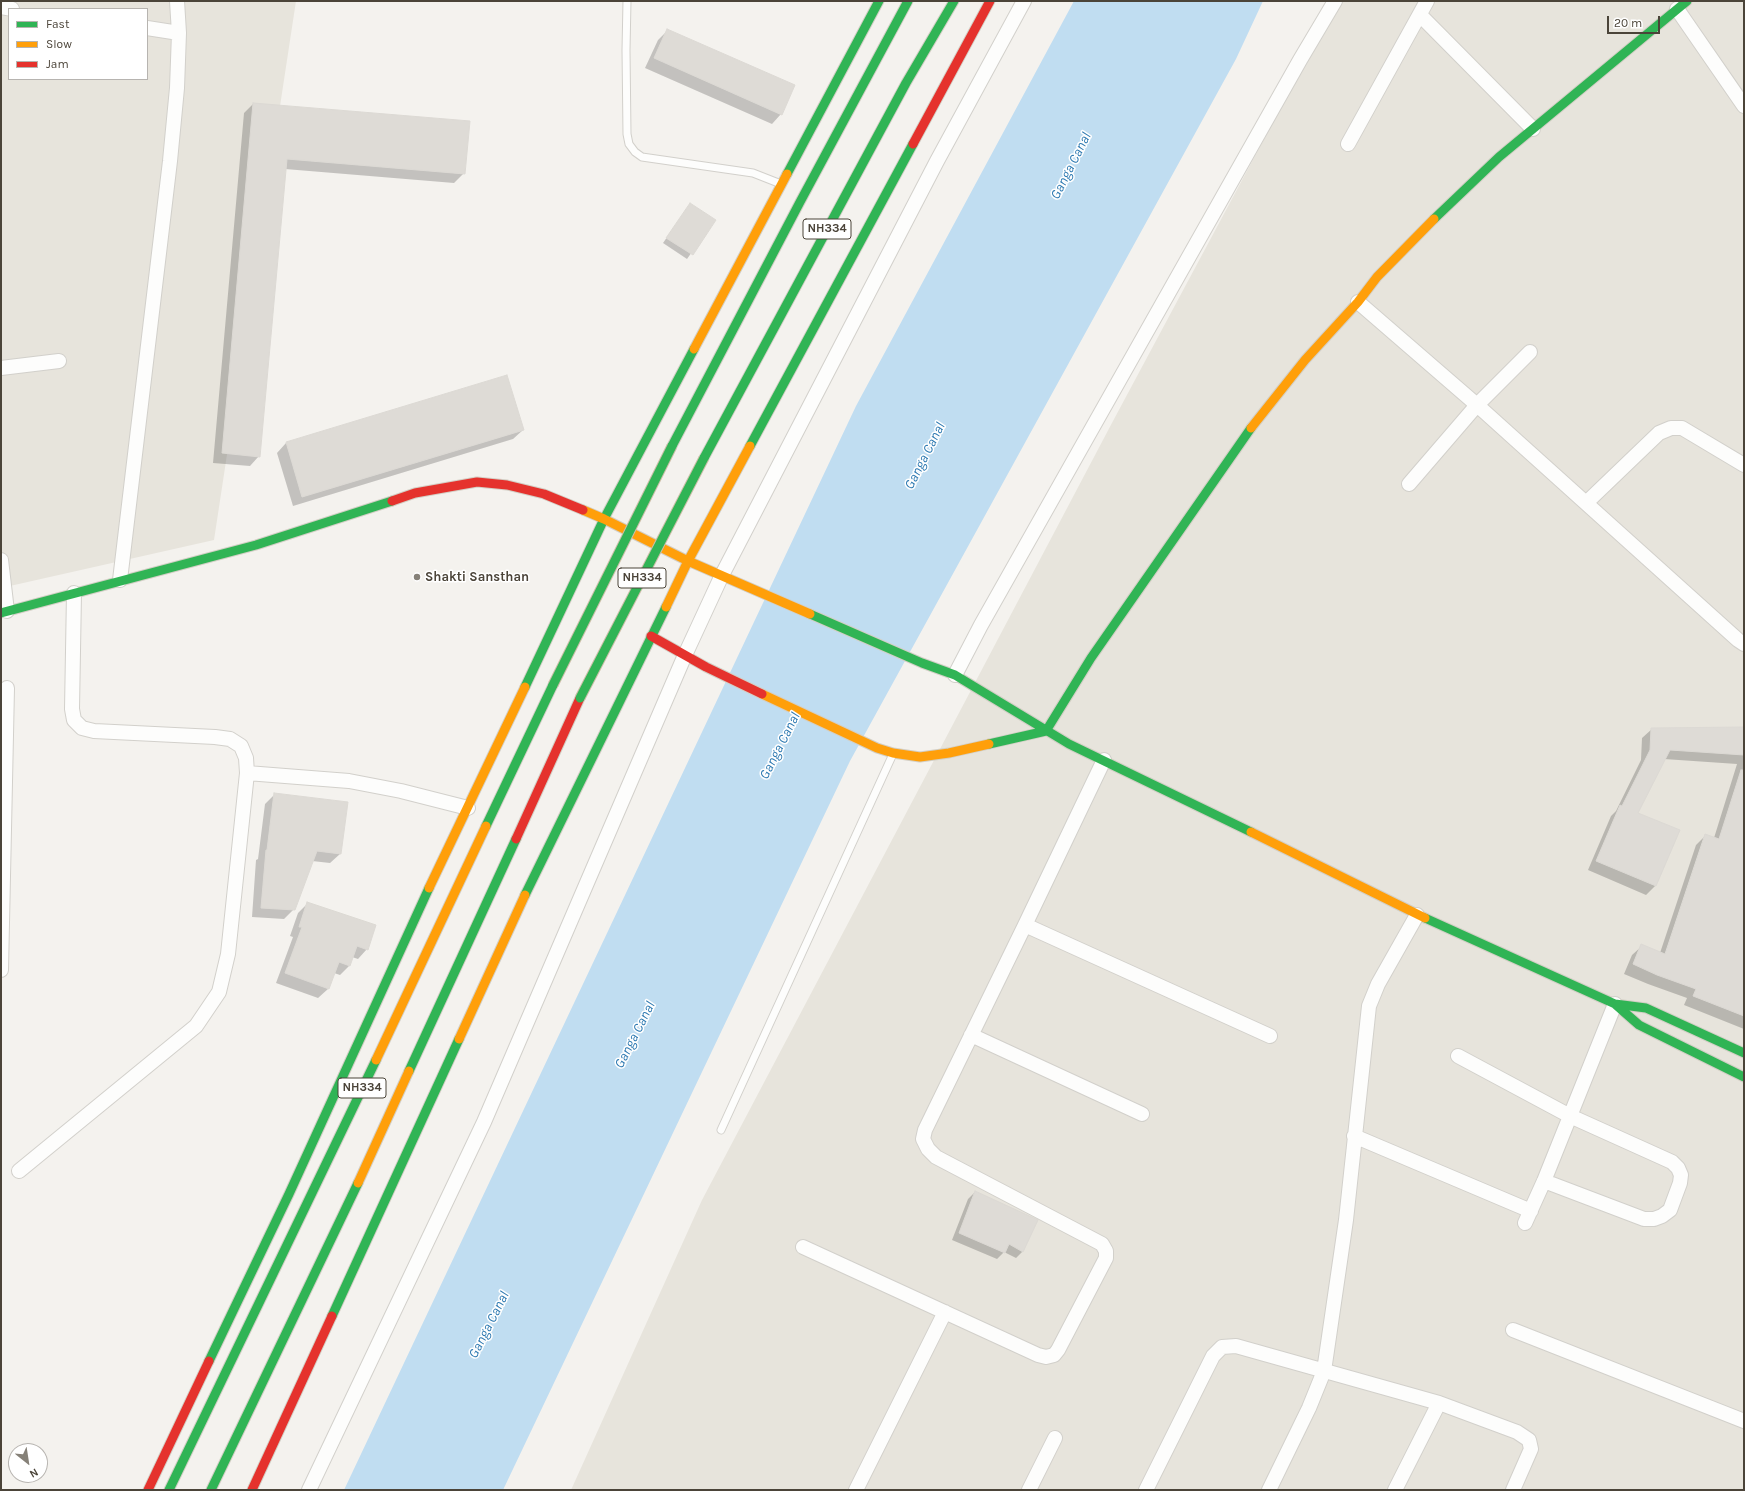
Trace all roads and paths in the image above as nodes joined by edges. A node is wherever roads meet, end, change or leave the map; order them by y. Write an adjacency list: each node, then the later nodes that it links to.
1 (177, 1): 13 (street)
2 (628, 1): 17 (lane)
3 (879, 1): 17 (main road)
4 (908, 1): 66 (main road, NH334, bridge)
5 (954, 1): 67 (main road, NH334, bridge)
6 (990, 1): 28 (main road)
7 (1024, 1): 29 (street)
8 (1335, 1): 36 (street)
9 (1427, 1): 11 (street)
10 (1682, 5): 14 (street); 15 (main road)
11 (1420, 15): 15 (street); 16 (street)
12 (148, 28): 13 (street)
13 (179, 33): 30 (street)
14 (1744, 106)
15 (1533, 129): 18 (main road)
16 (1348, 144)
17 (782, 184): 26 (main road)
18 (1358, 302): 22 (street); 38 (main road)
19 (1530, 352): 22 (street)
20 (59, 361): 21 (street)
21 (1, 368)
22 (1477, 405): 24 (street); 25 (street)
23 (1744, 465): 25 (street)
24 (1408, 484)
25 (1586, 503): 34 (street)
26 (604, 519): 28 (main road); 30 (main road); 42 (main road)
27 (1, 560): 32 (street)
28 (688, 561): 29 (main road); 33 (main road)
29 (722, 576): 35 (street); 36 (main road)
30 (120, 580): 31 (main road)
31 (74, 593): 32 (main road); 41 (street)
32 (4, 612)
33 (651, 636): 35 (main road); 68 (main road)
34 (1744, 644)
35 (685, 655): 39 (main road); 69 (street)
36 (955, 675): 38 (main road)
37 (7, 688): 45 (street)
38 (1046, 731): 39 (main road); 40 (main road)
39 (893, 753): 54 (lane)
40 (1104, 760): 43 (main road); 44 (street)
41 (247, 773): 42 (street); 56 (street)
42 (468, 808): 65 (main road)
43 (1417, 915): 46 (main road); 55 (street)
44 (1025, 925): 47 (street); 48 (street)
45 (1, 970)
46 (1615, 1004): 49 (main road); 51 (main road); 53 (street)
47 (971, 1035): 52 (street); 59 (street)
48 (1270, 1036)
49 (1744, 1053)
50 (1458, 1056): 53 (street)
51 (1744, 1077)
52 (1142, 1114)
53 (1570, 1116): 57 (street); 57 (street)
54 (721, 1130)
55 (1354, 1136): 57 (street); 61 (street)
56 (19, 1170)
57 (1544, 1182)
58 (803, 1247): 59 (street)
59 (944, 1312): 70 (street)
60 (1512, 1330): 63 (street)
61 (1324, 1371): 62 (street); 72 (street); 73 (street)
62 (1439, 1403): 74 (street); 75 (street)
63 (1744, 1421)
64 (1055, 1438): 71 (street)
65 (148, 1490)
66 (169, 1490)
67 (211, 1490)
68 (252, 1490)
69 (309, 1490)
70 (856, 1490)
71 (1029, 1490)
72 (1146, 1490)
73 (1269, 1490)
74 (1395, 1490)
75 (1513, 1490)

